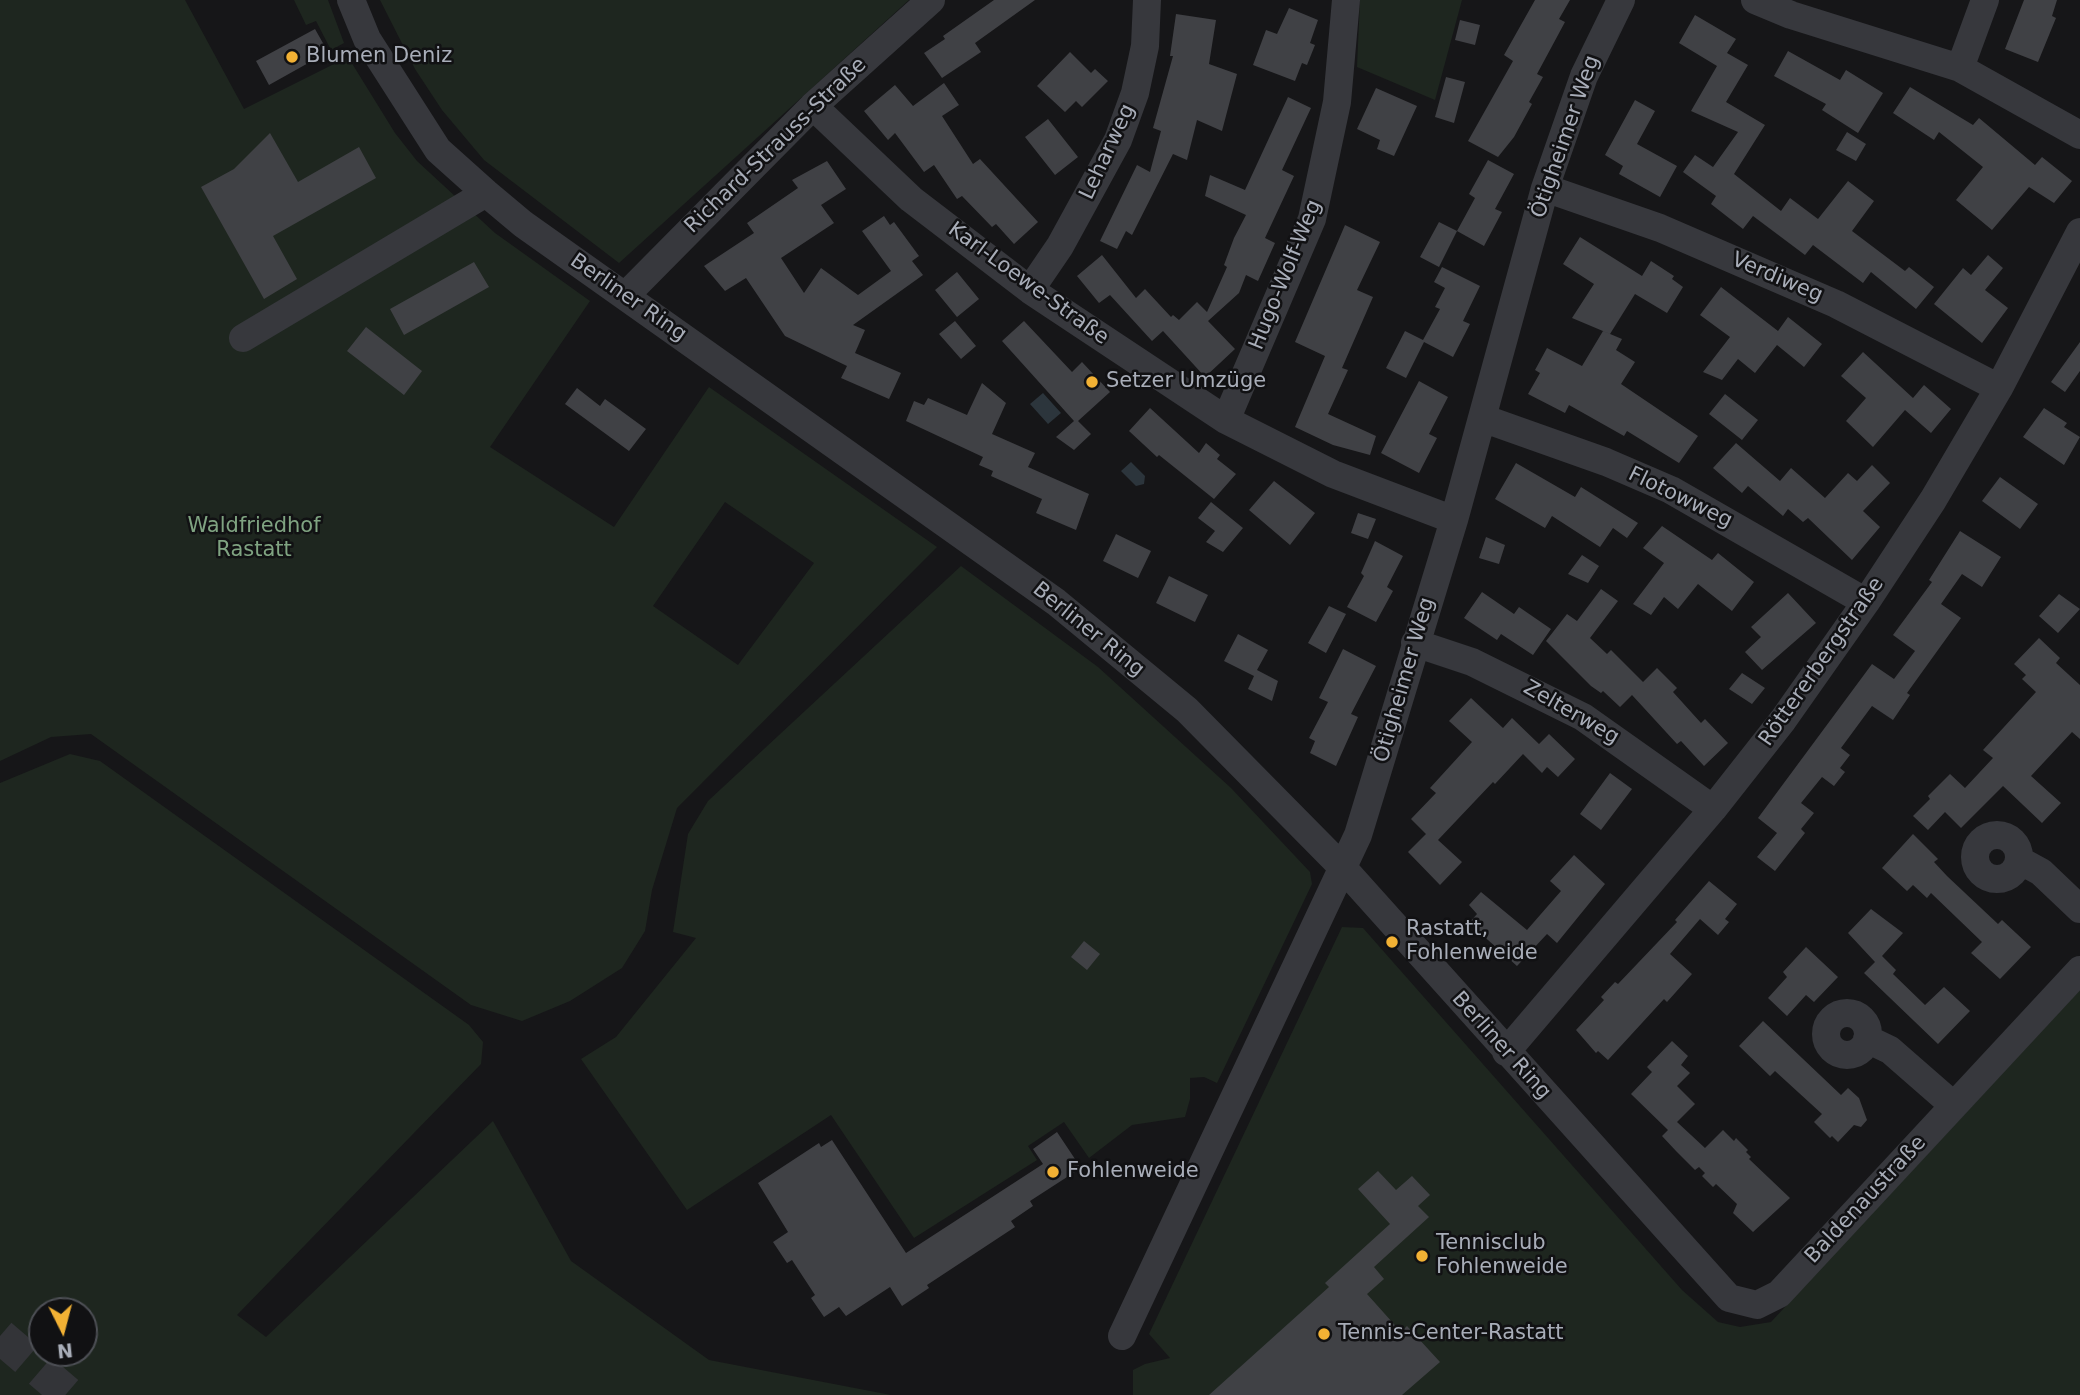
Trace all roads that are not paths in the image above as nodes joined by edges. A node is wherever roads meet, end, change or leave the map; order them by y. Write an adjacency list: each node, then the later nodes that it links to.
1 (351, 0): 12 (street, Berliner Ring)
2 (931, 0): 9 (street, Richard-Strauss-Straße)
3 (1147, 0): 14 (street, Leharweg)
4 (1346, 0): 19 (street, Hugo-Wolf-Weg)
5 (1621, 0): 11 (street, Ötigheimer Weg)
6 (1755, 0): 8 (street)
7 (1986, 0): 8 (street)
8 (1960, 68): 10 (street)
9 (813, 106): 14 (street, Karl-Loewe-Straße); 15 (street, Richard-Strauss-Straße)
10 (2080, 135)
11 (1545, 188): 17 (street, Verdiweg); 18 (street, Ötigheimer Weg)
12 (486, 193): 15 (street, Berliner Ring); 16 (street)
13 (2080, 232): 17 (street, Röttererbergstraße)
14 (1030, 290): 19 (street, Karl-Loewe-Straße)
15 (626, 295): 25 (street, Berliner Ring)
16 (243, 338)
17 (1999, 388): 21 (street, Röttererbergstraße)
18 (1482, 418): 20 (street, Ötigheimer Weg); 21 (street, Flotowweg)
19 (1226, 420): 20 (street, Karl-Loewe-Straße)
20 (1454, 520): 22 (street, Ötigheimer Weg)
21 (1866, 602): 23 (street, Röttererbergstraße)
22 (1415, 643): 23 (street, Zelterweg); 25 (street, Ötigheimer Weg)
23 (1713, 809): 29 (street, Röttererbergstraße)
24 (2019, 860): 26 (street)
25 (1344, 869): 29 (street, Berliner Ring); 32 (street, Ötigheimer Weg)
26 (2080, 909)
27 (2080, 970): 30 (street, Baldenaustraße)
28 (1867, 1039): 30 (street)
29 (1506, 1052): 31 (street, Berliner Ring)
30 (1953, 1105): 31 (street, Baldenaustraße)
31 (1779, 1294)
32 (1122, 1336)

